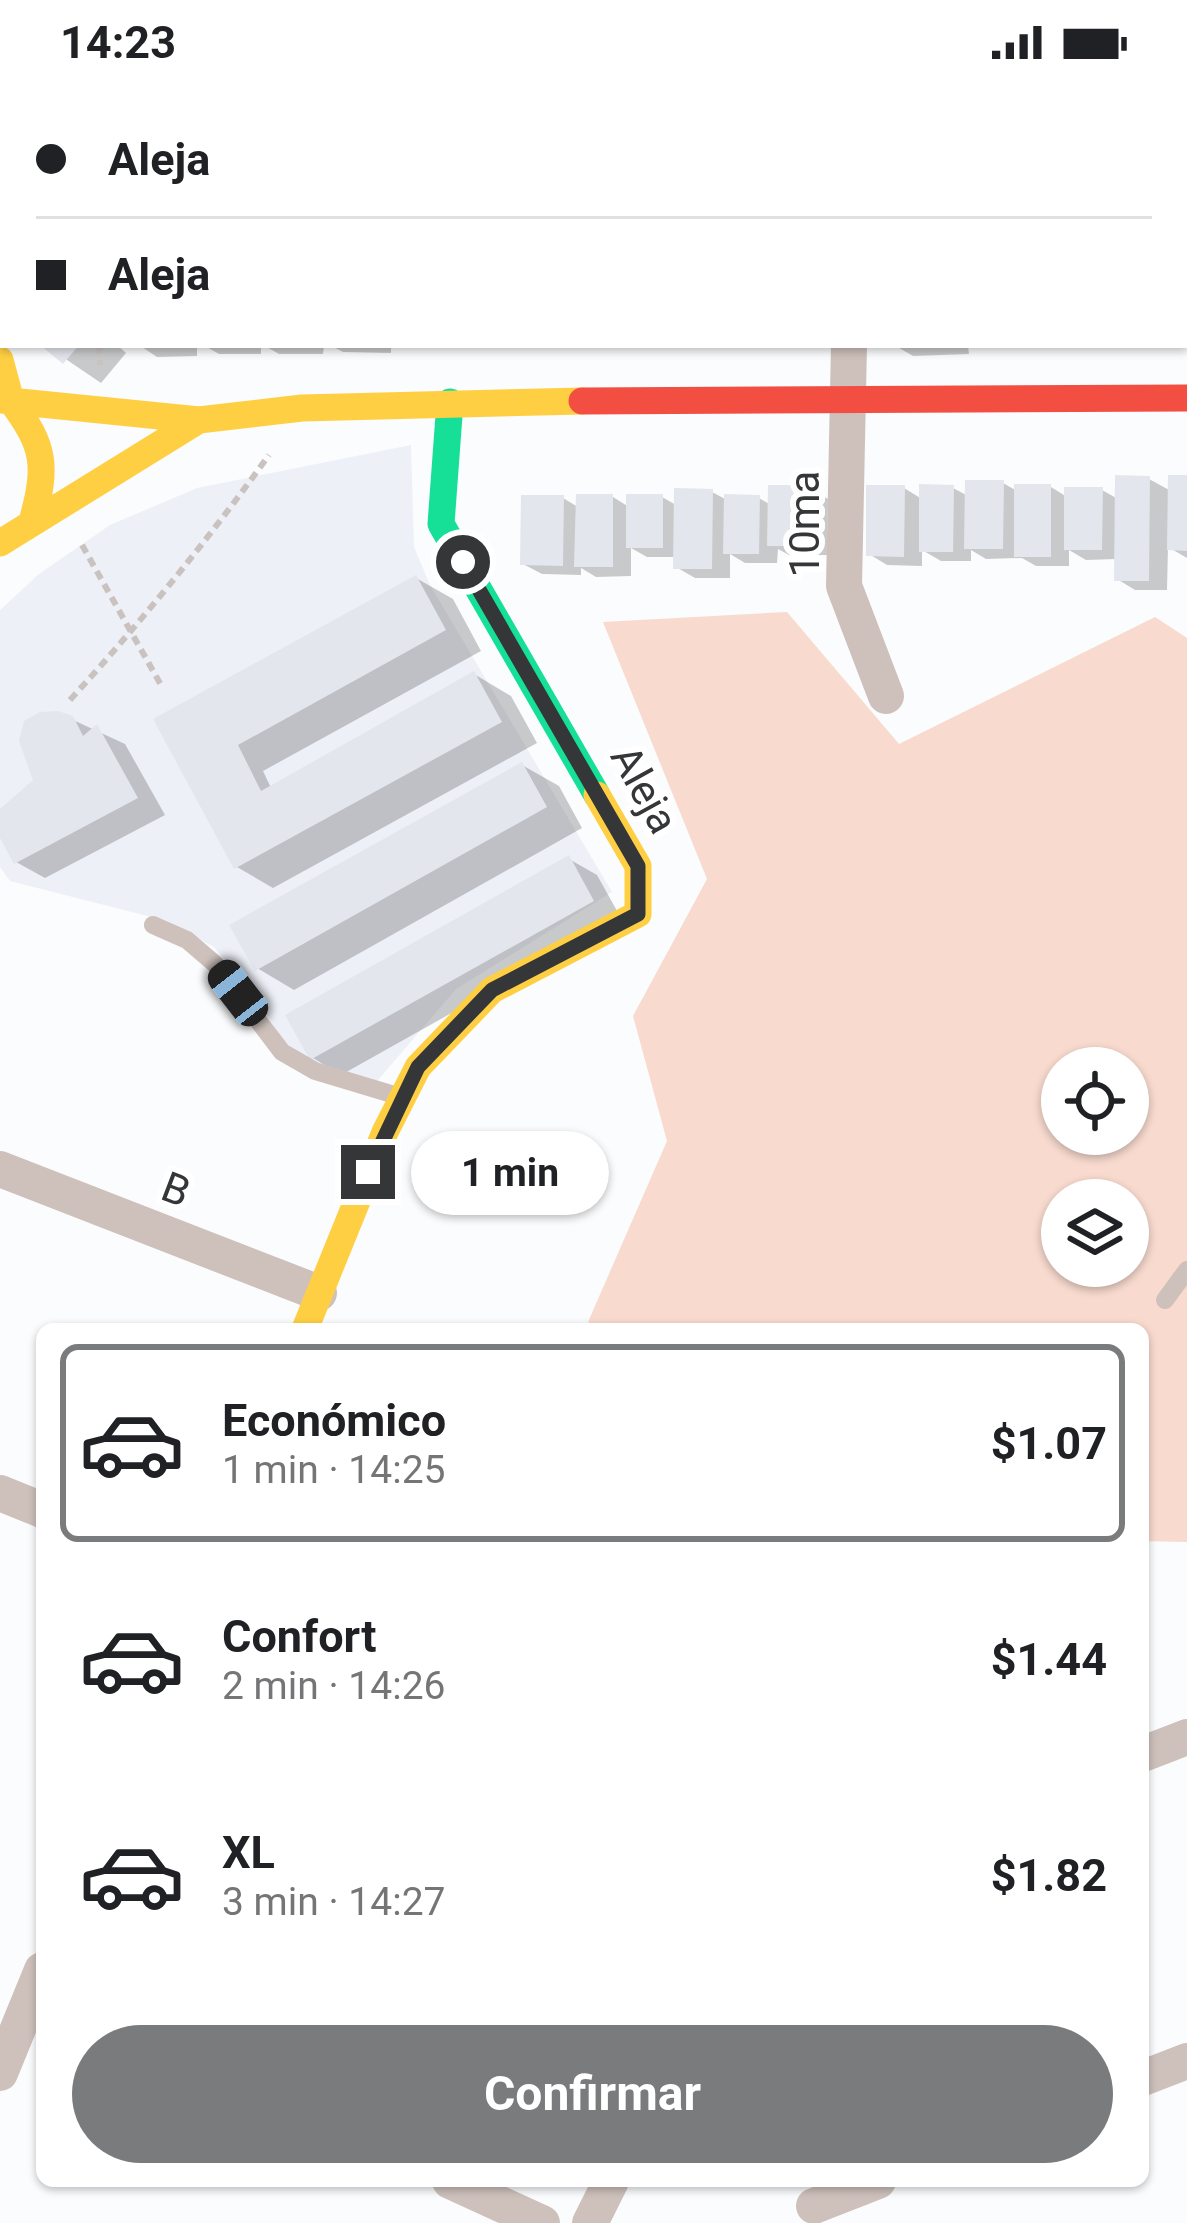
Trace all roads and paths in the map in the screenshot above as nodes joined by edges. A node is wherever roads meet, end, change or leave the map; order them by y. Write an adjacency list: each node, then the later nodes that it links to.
1 (849, 348): 4 (street, 10ma)
2 (0, 360): 5 (main road)
3 (1187, 398): 4 (main road)
4 (851, 400): 6 (main road); 14 (street, 10ma)
5 (5, 401): 8 (main road); 10 (main road)
6 (450, 403): 7 (main road); 17 (main road, Aleja)
7 (302, 408): 8 (main road); 12 (path)
8 (199, 420): 9 (main road)
9 (60, 505): 10 (main road); 12 (path)
10 (32, 522): 11 (main road)
11 (0, 543)
12 (131, 633): 13 (path); 15 (path)
13 (161, 686)
14 (886, 695)
15 (70, 700)
16 (153, 926): 17 (lane)
17 (403, 1097): 20 (main road, Aleja)
18 (0, 1168): 20 (street, B)
19 (1187, 1270): 21 (lane)
20 (319, 1293): 22 (main road, Aleja)
21 (1165, 1300)
22 (307, 1323)
23 (0, 1493): 24 (street)
24 (36, 1508)
25 (1187, 1737): 26 (street)
26 (1149, 1752)
27 (23, 1988): 29 (street)
28 (1187, 2061): 30 (street)
29 (0, 2073)
30 (1149, 2076)
31 (463, 2187): 35 (street)
32 (608, 2187): 36 (street)
33 (860, 2187): 34 (street)
34 (813, 2203)
35 (542, 2223)
36 (590, 2223)

